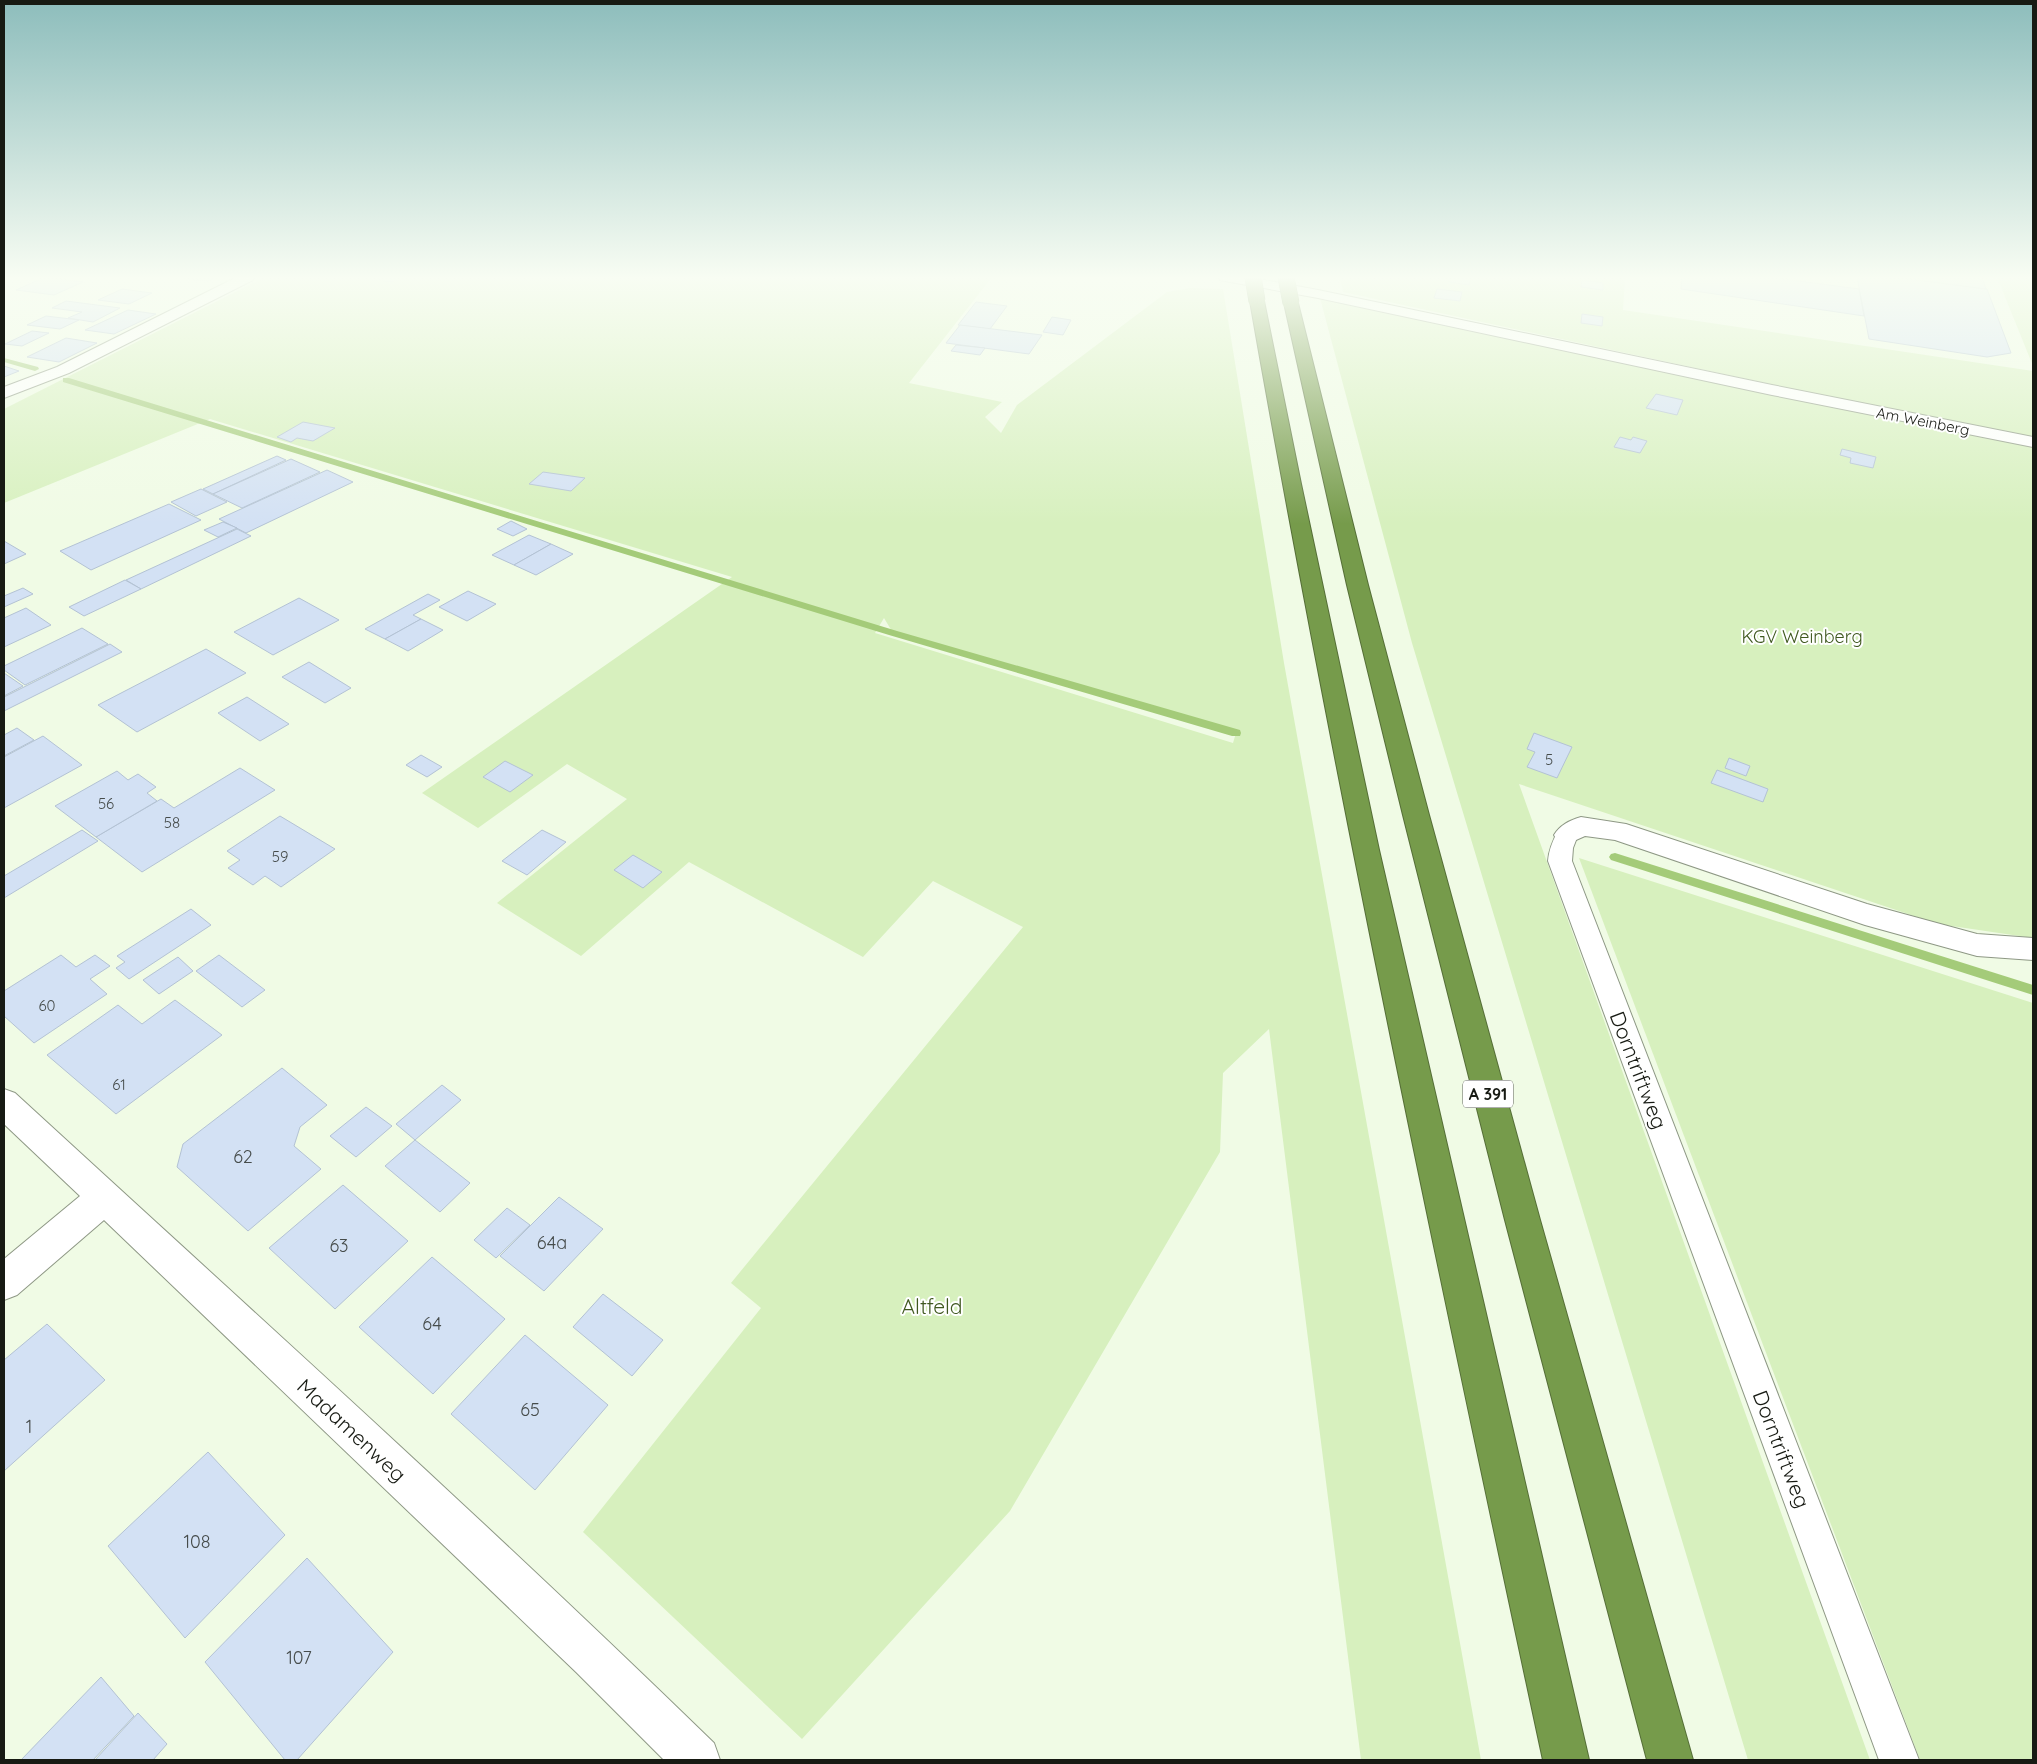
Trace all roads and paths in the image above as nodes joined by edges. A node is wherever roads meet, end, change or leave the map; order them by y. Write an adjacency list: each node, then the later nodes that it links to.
1 (84, 359): 5 (street)
2 (1268, 359): 13 (highway, bridge)
3 (1304, 359): 14 (highway, A 391, bridge)
4 (1623, 359): 6 (street, Am Weinberg)
5 (4, 393)
6 (2033, 442)
7 (1567, 834): 8 (street, Dorntriftweg); 15 (lane, Dorntriftweg)
8 (2033, 949)
9 (4, 1103): 10 (street, Madamenweg)
10 (105, 1197): 11 (street); 12 (street, Madamenweg)
11 (4, 1282)
12 (697, 1760)
13 (1566, 1760)
14 (1670, 1760)
15 (1899, 1760)

